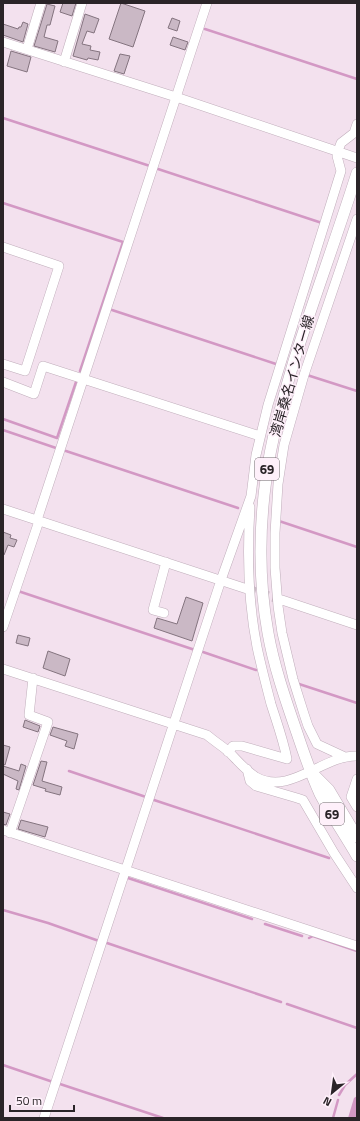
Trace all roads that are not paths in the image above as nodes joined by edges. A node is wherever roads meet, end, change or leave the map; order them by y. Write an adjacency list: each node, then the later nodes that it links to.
1 (41, 3): 5 (street)
2 (82, 3): 6 (street)
3 (207, 3): 7 (street)
4 (3, 42): 5 (street)
5 (27, 49): 6 (street)
6 (64, 62): 7 (street)
7 (176, 97): 9 (street); 15 (street)
8 (357, 124): 9 (street)
9 (338, 151): 10 (street); 17 (street)
10 (357, 158)
11 (357, 173): 35 (main road, 湾岸桑名インター線 / 69)
12 (357, 219): 33 (street)
13 (3, 247): 14 (street)
14 (3, 364)
15 (84, 379): 16 (street); 17 (street); 20 (street)
16 (3, 382)
17 (260, 436): 18 (street)
18 (251, 496): 22 (street); 31 (street)
19 (3, 509): 20 (street)
20 (38, 520): 21 (street); 27 (street)
21 (166, 562): 22 (street); 25 (street)
22 (221, 580): 23 (street); 30 (street)
23 (247, 589)
24 (282, 600): 26 (street)
25 (164, 613)
26 (357, 625)
27 (3, 627)
28 (3, 669): 29 (street)
29 (33, 678): 30 (street); 38 (street)
30 (174, 725): 31 (street); 41 (street)
31 (228, 752): 34 (street)
32 (357, 756): 33 (street)
33 (345, 758): 35 (street)
34 (246, 769): 35 (street); 42 (street)
35 (311, 771): 39 (main road, 湾岸桑名インター線 / 69); 40 (main road, 湾岸桑名インター線 / 69)
36 (357, 783): 37 (street)
37 (357, 807)
38 (7, 832): 41 (street)
39 (357, 837)
40 (357, 856)
41 (126, 870): 43 (street); 44 (street)
42 (357, 888)
43 (357, 946)
44 (44, 1118)

